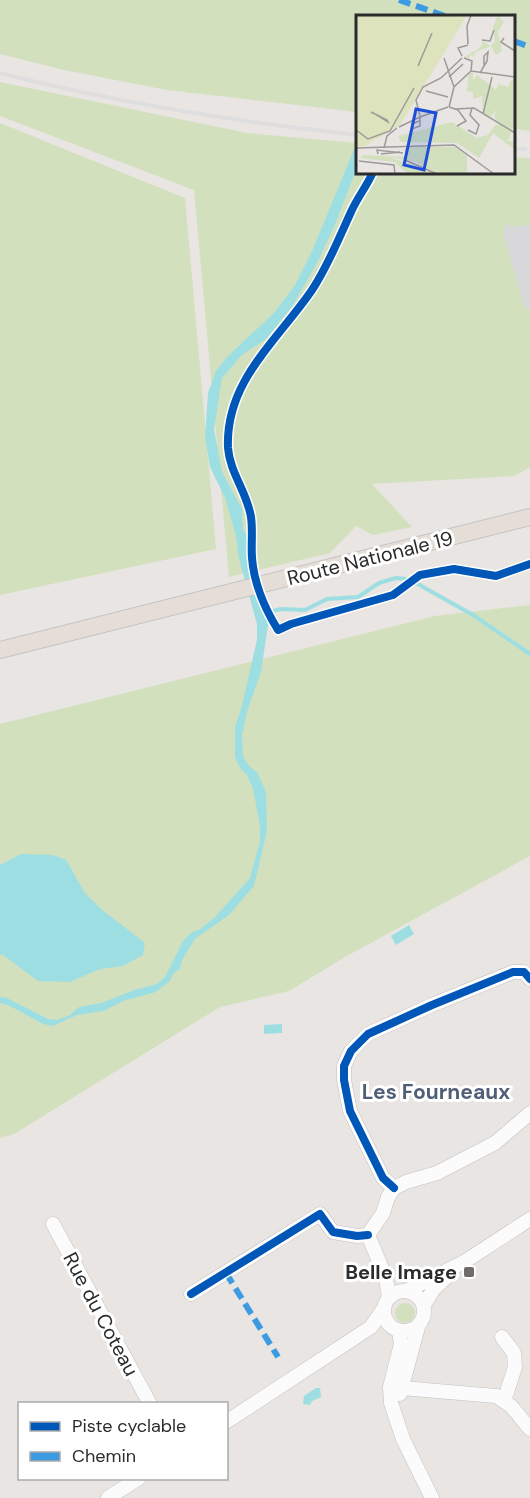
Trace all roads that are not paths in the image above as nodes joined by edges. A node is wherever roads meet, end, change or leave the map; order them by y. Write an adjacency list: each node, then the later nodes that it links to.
1 (530, 517): 2 (main road, Route Nationale 19)
2 (0, 650)
3 (530, 959): 4 (street)
4 (527, 975): 6 (street)
5 (530, 1113): 6 (street)
6 (394, 1188): 9 (street)
7 (530, 1219): 10 (street)
8 (52, 1224): 20 (street, Rue du Coteau)
9 (368, 1235): 11 (street); 12 (street)
10 (464, 1262): 12 (street); 13 (street)
11 (191, 1294)
12 (394, 1297): 13 (street); 14 (street); 16 (street)
13 (424, 1305): 15 (street)
14 (371, 1327): 16 (street); 21 (street)
15 (417, 1327): 16 (street); 18 (street)
16 (395, 1329): 18 (street)
17 (502, 1337): 19 (street)
18 (396, 1387): 19 (street); 25 (street)
19 (504, 1401): 22 (street)
20 (149, 1402)
21 (228, 1421)
22 (530, 1429)
23 (137, 1480): 24 (street)
24 (108, 1498)
25 (432, 1498)

